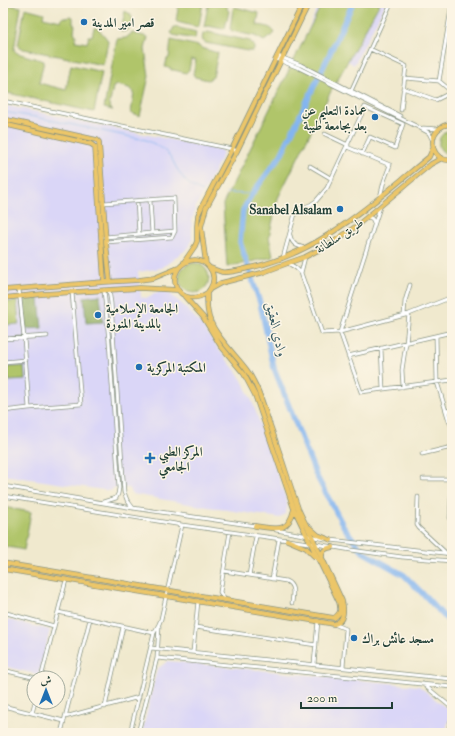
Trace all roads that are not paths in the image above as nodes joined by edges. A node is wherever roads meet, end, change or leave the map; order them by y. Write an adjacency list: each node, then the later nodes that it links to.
1 (303, 3): 8 (main road)
2 (309, 3): 9 (main road)
3 (391, 3): 7 (street)
4 (452, 3): 5 (street)
5 (447, 36): 6 (street); 11 (street)
6 (452, 37)
7 (370, 49): 10 (street); 14 (street)
8 (277, 58): 9 (street); 26 (main road)
9 (282, 59): 12 (street); 27 (main road)
10 (405, 78): 11 (street); 13 (street)
11 (439, 81): 15 (street)
12 (341, 87): 14 (street); 23 (street)
13 (403, 88): 15 (street); 17 (street)
14 (351, 91): 21 (street)
15 (452, 92)
16 (3, 101): 26 (street)
17 (400, 110)
18 (3, 119): 38 (main road)
19 (3, 124): 55 (main road)
20 (452, 124): 21 (main road)
21 (439, 129): 23 (main road)
22 (325, 134): 24 (street)
23 (432, 141): 25 (main road)
24 (347, 146): 28 (street); 28 (street); 32 (street)
25 (434, 148): 29 (main road); 34 (main road, طريق سلطانة)
26 (232, 149): 27 (street); 52 (main road)
27 (237, 151): 50 (main road)
28 (362, 154): 33 (street)
29 (442, 158): 30 (main road); 39 (main road, طريق سلطانة)
30 (452, 160)
31 (310, 166): 32 (street)
32 (332, 179): 44 (street)
33 (384, 181): 34 (street); 35 (street)
34 (391, 188): 35 (main road, طريق سلطانة)
35 (380, 197): 47 (main road, طريق سلطانة)
36 (150, 200): 37 (street); 42 (street); 43 (street)
37 (137, 201): 38 (street); 45 (street)
38 (103, 203): 46 (main road)
39 (380, 207): 40 (main road, طريق سلطانة); 41 (street)
40 (368, 217): 41 (street); 48 (main road, طريق سلطانة)
41 (374, 225): 74 (street)
42 (175, 231): 43 (street); 46 (street)
43 (152, 233): 45 (street)
44 (290, 233): 47 (street); 49 (street)
45 (139, 234): 46 (street)
46 (106, 239): 56 (main road)
47 (305, 248): 49 (main road, طريق سلطانة)
48 (305, 257): 51 (main road, طريق سلطانة); 54 (street)
49 (283, 258): 53 (main road, طريق سلطانة)
50 (206, 264): 52 (main road); 53 (main road)
51 (288, 264): 54 (street); 60 (main road, طريق سلطانة)
52 (180, 266): 56 (main road); 64 (main road)
53 (210, 268): 60 (main road)
54 (301, 273): 74 (street)
55 (104, 282): 56 (main road); 57 (main road)
56 (110, 282)
57 (92, 283): 59 (main road); 65 (main road)
58 (410, 285): 73 (street)
59 (18, 289): 61 (main road); 69 (street)
60 (210, 289): 68 (main road)
61 (3, 290)
62 (104, 290): 63 (main road); 65 (main road); 98 (street)
63 (109, 290): 64 (main road); 99 (street)
64 (178, 290): 67 (main road)
65 (92, 291): 66 (main road)
66 (72, 292): 69 (main road); 89 (street)
67 (182, 294): 68 (main road); 105 (main road)
68 (207, 294): 106 (main road)
69 (20, 296): 71 (main road); 78 (street)
70 (452, 297): 72 (street)
71 (3, 298)
72 (409, 314): 73 (street); 80 (street)
73 (404, 315): 74 (street)
74 (340, 332): 82 (street)
75 (452, 332): 77 (street)
76 (47, 336): 78 (street)
77 (436, 336): 80 (street); 86 (street)
78 (24, 338): 79 (street); 83 (street)
79 (3, 339)
80 (406, 343): 81 (street); 87 (street)
81 (381, 348): 82 (street); 88 (street)
82 (348, 356): 88 (street)
83 (26, 360): 84 (street); 89 (street)
84 (3, 362)
85 (452, 380): 86 (street)
86 (437, 382): 87 (street); 92 (street)
87 (403, 387): 88 (street)
88 (383, 389)
89 (29, 408): 91 (street)
90 (452, 410): 92 (street)
91 (3, 411)
92 (446, 411): 93 (street)
93 (452, 426)
94 (452, 447): 95 (street)
95 (422, 454)
96 (423, 479): 97 (street)
97 (452, 479): 107 (street)
98 (118, 480): 99 (street); 103 (street)
99 (124, 480): 104 (street)
100 (3, 486): 103 (street)
101 (3, 496): 108 (street)
102 (418, 497): 120 (street)
103 (102, 502): 104 (street)
104 (133, 508): 109 (street)
105 (294, 509): 109 (main road); 112 (main road)
106 (302, 517): 113 (main road); 116 (main road)
107 (452, 519)
108 (182, 525): 110 (street); 130 (street)
109 (255, 526): 112 (street)
110 (230, 532): 111 (street); 126 (street)
111 (256, 536): 114 (street); 127 (street)
112 (306, 536): 113 (street); 117 (main road)
113 (312, 537): 116 (street); 118 (main road)
114 (280, 539): 115 (street); 128 (street)
115 (287, 540): 117 (street); 123 (main road)
116 (331, 540): 120 (street)
117 (310, 543): 118 (street); 123 (main road)
118 (316, 544): 119 (street); 123 (main road)
119 (333, 547): 122 (street); 123 (main road)
120 (447, 554): 121 (street)
121 (452, 554)
122 (452, 561)
123 (322, 562): 132 (main road); 140 (main road)
124 (3, 563): 130 (main road)
125 (3, 569): 129 (main road)
126 (224, 571): 127 (street); 132 (street)
127 (249, 575): 128 (street)
128 (272, 579): 134 (street)
129 (66, 580): 131 (main road); 136 (street)
130 (168, 591): 131 (street); 132 (main road)
131 (166, 596): 133 (main road); 139 (street)
132 (225, 600)
133 (198, 602): 138 (main road); 142 (street)
134 (292, 603)
135 (3, 612): 141 (street)
136 (58, 612): 137 (street); 141 (street)
137 (90, 620): 143 (street); 168 (street)
138 (318, 621): 140 (main road); 146 (street)
139 (159, 624): 144 (street); 145 (street)
140 (334, 624): 153 (street)
141 (54, 626): 155 (street)
142 (195, 626): 146 (street); 149 (street)
143 (123, 627): 144 (street); 163 (street)
144 (154, 633): 145 (street); 147 (street)
145 (159, 635): 148 (street)
146 (316, 645): 152 (street)
147 (151, 648): 148 (street); 161 (street)
148 (157, 649): 149 (street); 150 (street)
149 (193, 652): 151 (street)
150 (157, 658): 156 (street); 171 (street)
151 (304, 663): 152 (street); 156 (street)
152 (314, 664): 153 (street)
153 (343, 668): 158 (street)
154 (3, 670): 157 (street)
155 (43, 670)
156 (303, 672): 159 (street)
157 (26, 676)
158 (452, 679)
159 (424, 684): 160 (street); 164 (street)
160 (452, 687)
161 (139, 697): 163 (street); 170 (street)
162 (3, 706): 166 (street)
163 (105, 707): 168 (street)
164 (452, 708)
165 (33, 710): 166 (street)
166 (32, 713): 168 (street)
167 (452, 716): 172 (street)
168 (65, 719): 169 (street)
169 (61, 733)
170 (130, 733)
171 (138, 733)
172 (448, 733)

